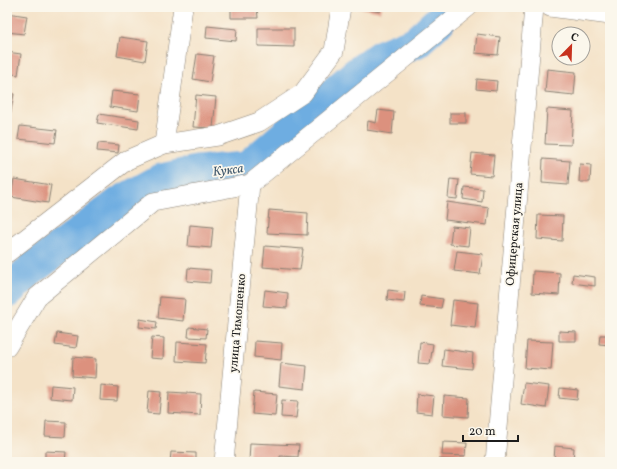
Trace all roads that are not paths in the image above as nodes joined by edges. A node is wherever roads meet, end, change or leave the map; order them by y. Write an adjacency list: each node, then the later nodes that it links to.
1 (183, 7): 7 (street)
2 (340, 7): 7 (street)
3 (468, 7): 8 (street)
4 (534, 7): 12 (street, Офицерская улица)
5 (550, 7): 6 (street)
6 (610, 15)
7 (164, 144): 9 (street)
8 (250, 184): 10 (street); 11 (street, улица Тимошенко)
9 (7, 253)
10 (7, 347)
11 (224, 462)
12 (495, 462)

